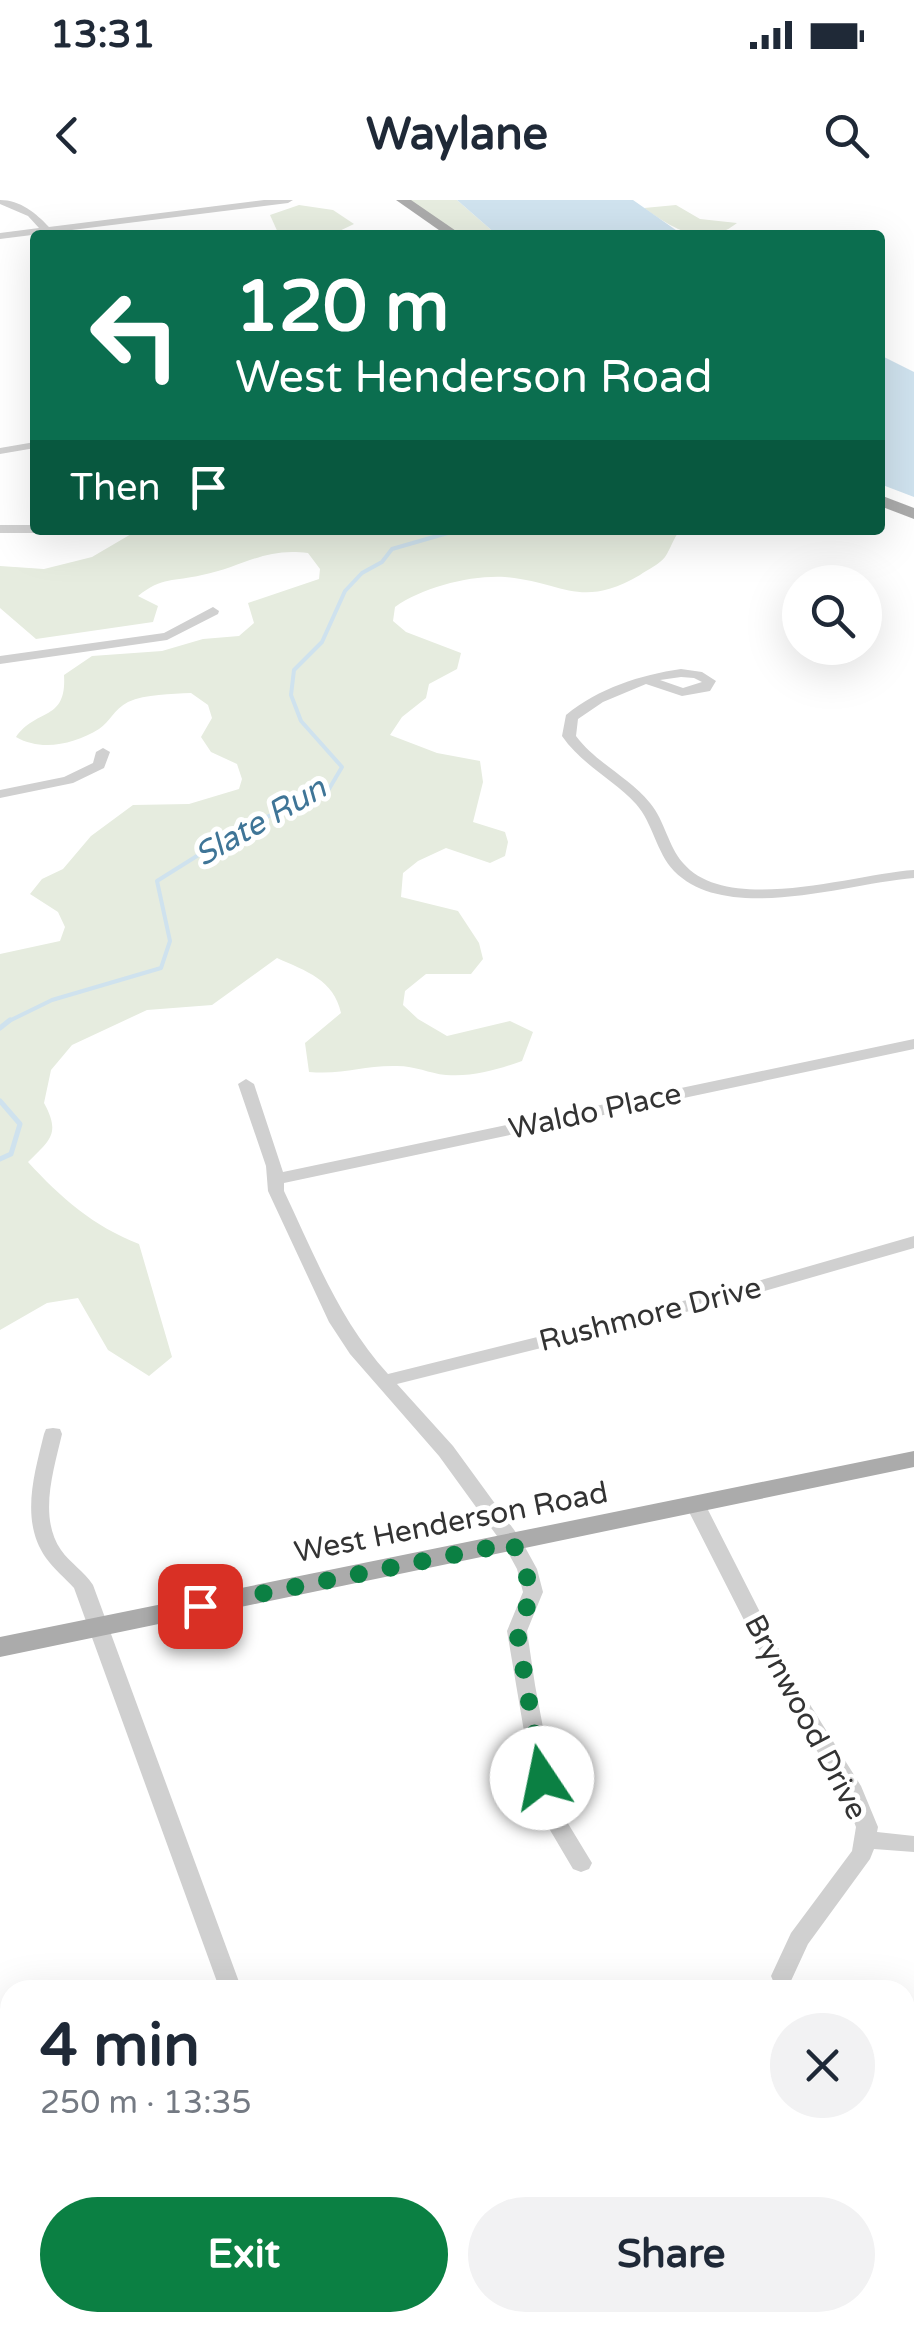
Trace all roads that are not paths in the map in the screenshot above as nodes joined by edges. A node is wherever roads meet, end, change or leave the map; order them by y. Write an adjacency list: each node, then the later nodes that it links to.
1 (0, 200): 4 (street)
2 (288, 200): 4 (street)
3 (402, 200): 5 (main road)
4 (46, 230)
5 (447, 230)
6 (30, 232): 7 (street)
7 (0, 236)
8 (30, 447): 9 (street)
9 (0, 451)
10 (885, 502): 11 (main road)
11 (914, 514)
12 (0, 529): 13 (street)
13 (30, 529)
14 (213, 611): 15 (street)
15 (0, 660)
16 (649, 681): 19 (street)
17 (102, 752): 18 (street)
18 (0, 794)
19 (914, 874)
20 (914, 1044): 22 (street, Waldo Place)
21 (246, 1084): 22 (street)
22 (276, 1179): 24 (street)
23 (914, 1242): 24 (street, Rushmore Drive)
24 (385, 1381): 28 (street)
25 (53, 1434): 29 (street)
26 (914, 1459): 27 (main road, West Henderson Road)
27 (695, 1504): 28 (main road, West Henderson Road); 31 (street, Brynwood Drive)
28 (513, 1543): 29 (main road, West Henderson Road); 33 (street)
29 (96, 1627): 30 (main road, West Henderson Road); 35 (street)
30 (0, 1647)
31 (866, 1840): 32 (street); 34 (street, Brynwood Drive)
32 (913, 1844)
33 (581, 1863)
34 (782, 1976)
35 (226, 1980)

